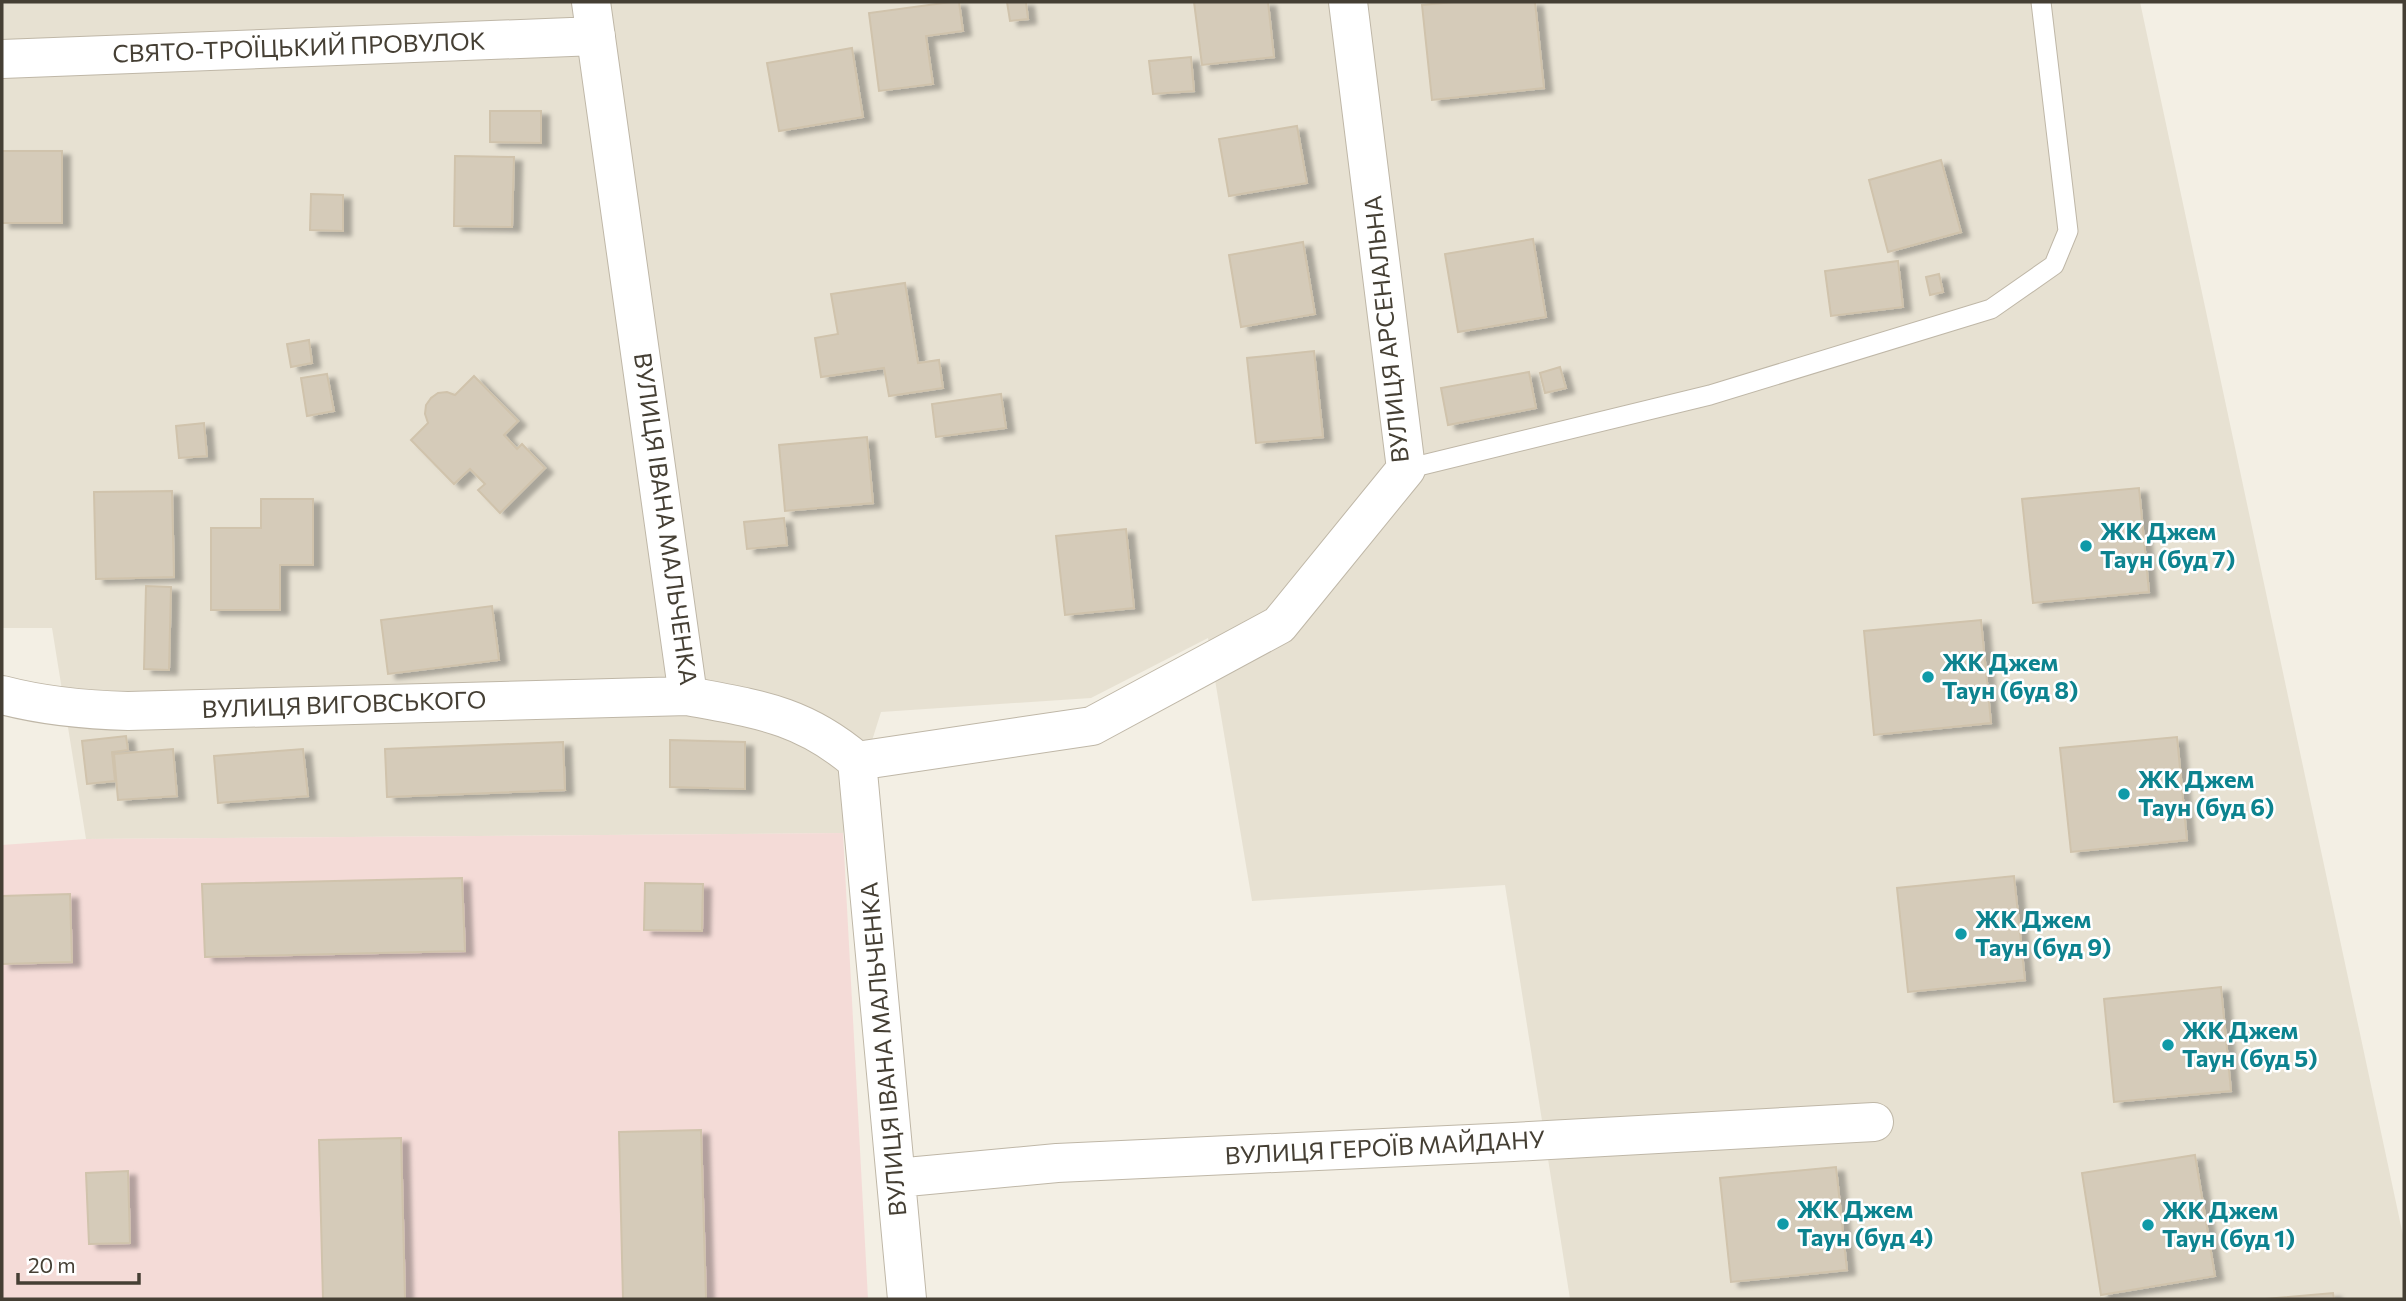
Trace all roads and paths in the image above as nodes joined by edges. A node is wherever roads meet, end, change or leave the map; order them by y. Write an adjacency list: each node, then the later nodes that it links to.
1 (1348, 2): 5 (street, ВУЛИЦЯ АРСЕНАЛЬНА)
2 (2041, 2): 5 (lane)
3 (593, 19): 4 (street, СВЯТО-ТРОЇЦЬКИЙ ПРОВУЛОК); 7 (street, ВУЛИЦЯ ІВАНА МАЛЬЧЕНКА)
4 (2, 59)
5 (1406, 469): 8 (street, ВУЛИЦЯ АРСЕНАЛЬНА)
6 (2, 695): 7 (street, ВУЛИЦЯ ВИГОВСЬКОГО)
7 (688, 695): 8 (street, ВУЛИЦЯ ІВАНА МАЛЬЧЕНКА)
8 (857, 761): 10 (street, ВУЛИЦЯ ІВАНА МАЛЬЧЕНКА)
9 (1874, 1122): 10 (street, ВУЛИЦЯ ГЕРОЇВ МАЙДАНУ)
10 (896, 1178): 11 (street, ВУЛИЦЯ ІВАНА МАЛЬЧЕНКА)
11 (907, 1299)

